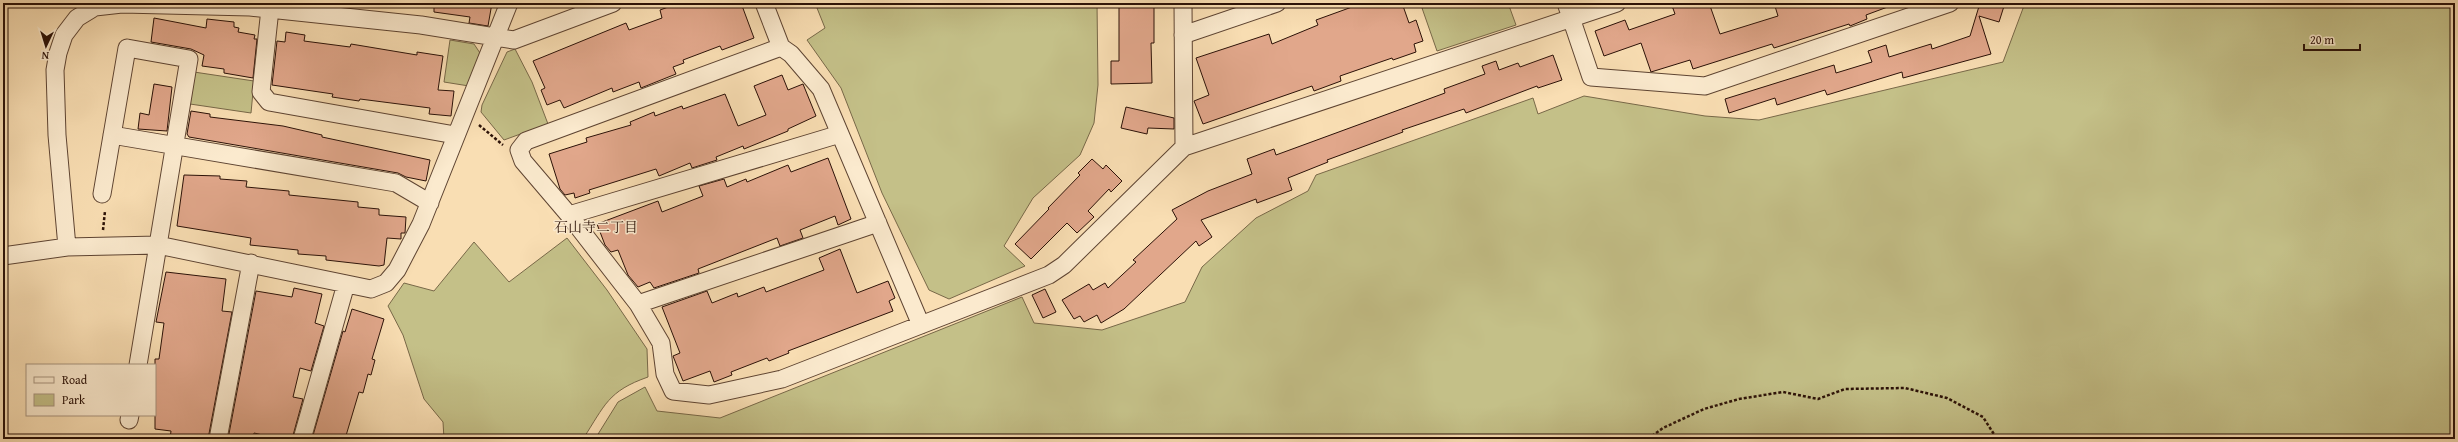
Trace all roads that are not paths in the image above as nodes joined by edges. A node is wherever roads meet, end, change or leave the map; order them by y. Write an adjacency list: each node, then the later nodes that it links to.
1 (509, 3): 11 (street)
2 (613, 3): 11 (street)
3 (764, 3): 12 (street)
4 (1183, 3): 10 (street)
5 (1277, 3): 10 (street)
6 (1617, 3): 9 (street)
7 (1950, 3): 9 (street)
8 (270, 9): 11 (street); 15 (street); 23 (street)
9 (1568, 11): 17 (street)
10 (1183, 34): 17 (street)
11 (496, 37): 15 (street)
12 (781, 47): 13 (street); 20 (street)
13 (840, 134): 20 (street); 21 (street)
14 (112, 135): 16 (street); 16 (street); 18 (street)
15 (455, 135): 19 (street)
16 (175, 145): 19 (street); 22 (street)
17 (1184, 148): 28 (street)
18 (102, 194)
19 (430, 203): 26 (street)
20 (569, 215): 27 (street)
21 (878, 223): 27 (street); 28 (street)
22 (158, 245): 23 (street); 25 (street); 29 (street)
23 (67, 247): 24 (street)
24 (3, 256)
25 (251, 263): 26 (street); 30 (street)
26 (346, 284): 31 (street)
27 (638, 304): 28 (street)
28 (921, 325)
29 (138, 364)
30 (218, 439)
31 (302, 439)

